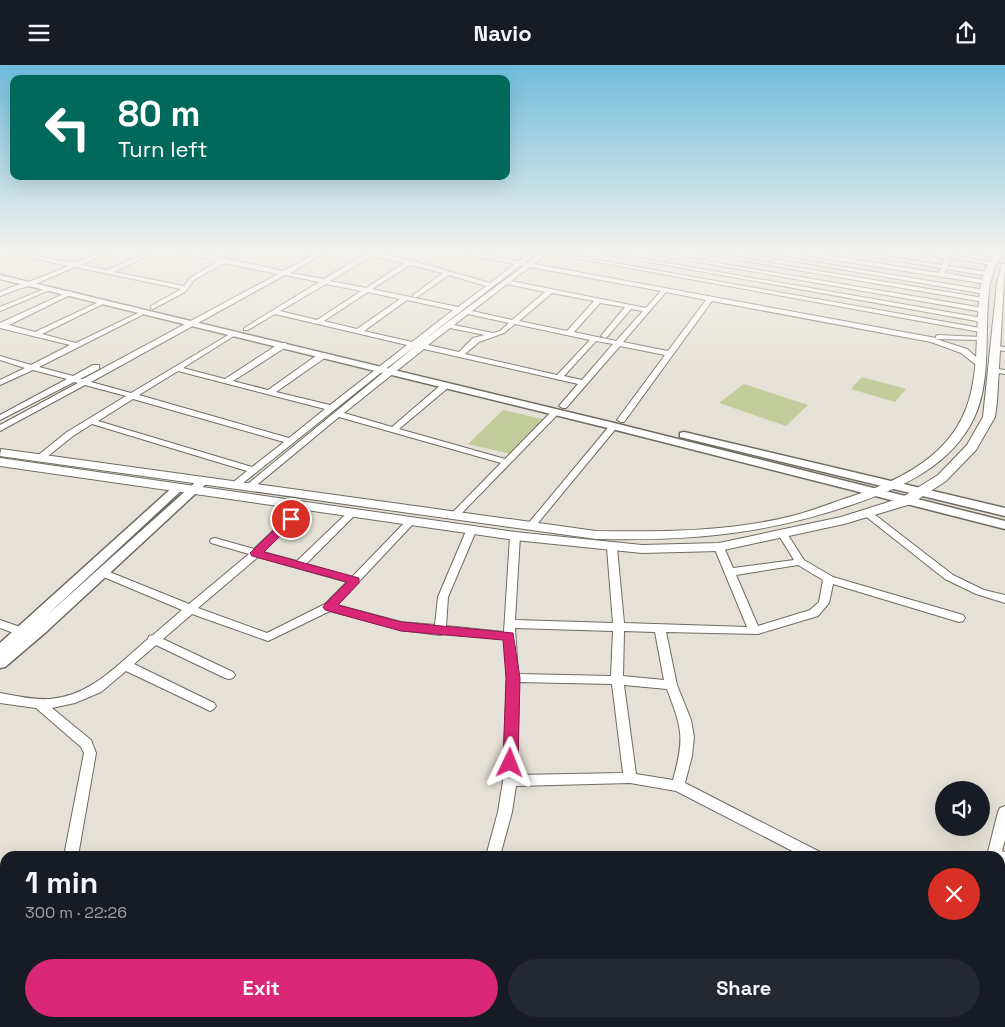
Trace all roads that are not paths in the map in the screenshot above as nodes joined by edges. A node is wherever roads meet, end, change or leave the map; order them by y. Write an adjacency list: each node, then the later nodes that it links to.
1 (848, 297): 38 (street)
2 (27, 298): 39 (street)
3 (59, 298): 54 (street)
4 (90, 298): 33 (street)
5 (99, 298): 40 (street)
6 (168, 298): 40 (street)
7 (230, 298): 49 (street)
8 (297, 298): 44 (street)
9 (355, 298): 52 (street)
10 (406, 298): 41 (street); 58 (street)
11 (421, 298): 41 (street)
12 (477, 298): 41 (street)
13 (482, 298): 41 (street)
14 (542, 298): 50 (street)
15 (588, 298): 32 (street)
16 (658, 298): 43 (street)
17 (713, 298): 75 (street)
18 (719, 298): 73 (street)
19 (722, 298): 35 (street)
20 (759, 298): 35 (street)
21 (798, 298): 31 (street)
22 (853, 298): 36 (street)
23 (892, 298): 36 (street)
24 (912, 298): 34 (street)
25 (934, 298): 34 (street)
26 (950, 298): 34 (street)
27 (967, 298): 45 (street)
28 (973, 298): 51 (street)
29 (982, 298): 67 (street)
30 (986, 298): 79 (main road)
31 (804, 299): 38 (street); 46 (street)
32 (599, 300): 37 (street); 59 (street)
33 (103, 301): 40 (street); 61 (street)
34 (933, 301): 45 (street)
35 (756, 302): 46 (street)
36 (889, 304): 45 (street); 47 (street)
37 (630, 306): 43 (street); 64 (street)
38 (844, 306): 47 (street); 48 (street)
39 (0, 309)
40 (149, 309): 49 (street); 70 (street)
41 (465, 309): 50 (street); 55 (street); 69 (street)
42 (1002, 309): 53 (main road)
43 (648, 310): 68 (street)
44 (275, 311): 52 (street); 57 (street)
45 (930, 311): 51 (street)
46 (807, 312): 48 (street)
47 (885, 313): 51 (street); 56 (street)
48 (838, 317): 56 (street)
49 (191, 319): 57 (street); 60 (street); 85 (street); 87 (street)
50 (517, 320): 59 (street); 63 (street)
51 (926, 321): 62 (street)
52 (318, 322): 58 (street)
53 (1001, 322): 65 (main road)
54 (1, 325): 61 (street)
55 (449, 325): 63 (street); 72 (street)
56 (880, 325): 62 (street)
57 (246, 329): 81 (street)
58 (359, 331): 69 (street)
59 (571, 331): 64 (street); 66 (street)
60 (235, 333): 71 (street); 82 (street)
61 (36, 334): 70 (street)
62 (923, 334): 67 (street)
63 (496, 335): 77 (street)
64 (605, 336): 68 (street)
65 (1000, 336): 74 (main road)
66 (595, 338): 68 (street); 84 (street)
67 (955, 338): 73 (street)
68 (620, 341): 75 (street); 89 (street)
69 (413, 344): 81 (street)
70 (77, 345): 80 (street)
71 (283, 345): 76 (street); 86 (street)
72 (421, 346): 77 (street); 81 (street)
73 (954, 347): 79 (street)
74 (1000, 348): 83 (main road)
75 (672, 352): 97 (street)
76 (323, 355): 81 (street); 91 (street)
77 (460, 355): 84 (street)
78 (0, 359): 80 (street)
79 (978, 362): 108 (main road)
80 (32, 367): 85 (street); 88 (street)
81 (388, 367): 90 (street); 93 (street); 94 (street)
82 (177, 369): 86 (street); 92 (street)
83 (999, 371): 112 (main road)
84 (558, 377): 89 (street)
85 (73, 379): 87 (street); 95 (street)
86 (227, 381): 91 (street)
87 (82, 382): 92 (street); 98 (street)
88 (0, 383)
89 (584, 383): 93 (street)
90 (446, 385): 93 (street); 99 (street)
91 (270, 393): 94 (street)
92 (132, 396): 96 (street); 100 (street)
93 (560, 409): 97 (street); 104 (street)
94 (334, 411): 99 (street); 100 (street); 109 (street)
95 (0, 418)
96 (90, 421): 102 (street); 105 (street)
97 (618, 423): 108 (street); 113 (street); 122 (street)
98 (0, 428)
99 (393, 430): 104 (street)
100 (290, 441): 105 (street)
101 (0, 453): 102 (main road)
102 (40, 458): 106 (main road)
103 (0, 462): 110 (main road)
104 (507, 462): 119 (street)
105 (254, 470): 107 (street)
106 (203, 481): 107 (main road); 111 (street)
107 (235, 485): 109 (main road)
108 (896, 485): 112 (street); 113 (main road)
109 (249, 487): 119 (main road)
110 (178, 488): 111 (main road); 146 (street)
111 (193, 491): 115 (main road); 133 (street)
112 (923, 492): 114 (main road); 116 (street)
113 (877, 493): 114 (street); 122 (main road)
114 (906, 501): 118 (main road); 121 (street)
115 (303, 507): 117 (main road); 129 (street)
116 (1005, 512)
117 (352, 513): 120 (main road); 131 (street)
118 (867, 513): 124 (main road); 136 (street)
119 (454, 516): 122 (main road)
120 (410, 521): 123 (main road); 135 (street)
121 (1005, 525)
122 (530, 527)
123 (471, 531): 125 (main road); 144 (street)
124 (783, 534): 127 (main road); 130 (street)
125 (515, 537): 128 (main road); 143 (street)
126 (214, 541): 129 (street)
127 (719, 547): 128 (main road); 132 (street)
128 (612, 548): 141 (street)
129 (256, 553): 131 (street); 138 (street)
130 (800, 562): 132 (street); 134 (street)
131 (299, 565): 135 (street)
132 (731, 572): 145 (street)
133 (103, 573): 138 (street); 149 (street)
134 (829, 579): 139 (street); 145 (street)
135 (355, 581): 137 (street)
136 (1005, 599)
137 (329, 607): 138 (street); 144 (street)
138 (190, 609): 147 (street)
139 (959, 618)
140 (0, 624): 146 (street)
141 (619, 625): 142 (street); 143 (street); 153 (street)
142 (660, 629): 145 (street); 154 (street)
143 (510, 630): 144 (street); 152 (street)
144 (440, 631)
145 (754, 631)
146 (22, 632): 148 (street)
147 (153, 639): 150 (street); 151 (street)
148 (0, 651)
149 (0, 663)
150 (125, 665): 156 (street); 157 (street)
151 (229, 675)
152 (513, 678): 153 (street); 159 (street)
153 (618, 680): 154 (street); 158 (street)
154 (671, 685): 160 (street)
155 (0, 699): 157 (street)
156 (210, 705)
157 (41, 706): 162 (street)
158 (630, 778): 159 (street); 160 (street)
159 (510, 781): 163 (street)
160 (678, 786): 164 (street)
161 (1005, 812): 165 (street)
162 (72, 851)
163 (494, 851)
164 (805, 851)
165 (999, 851)

